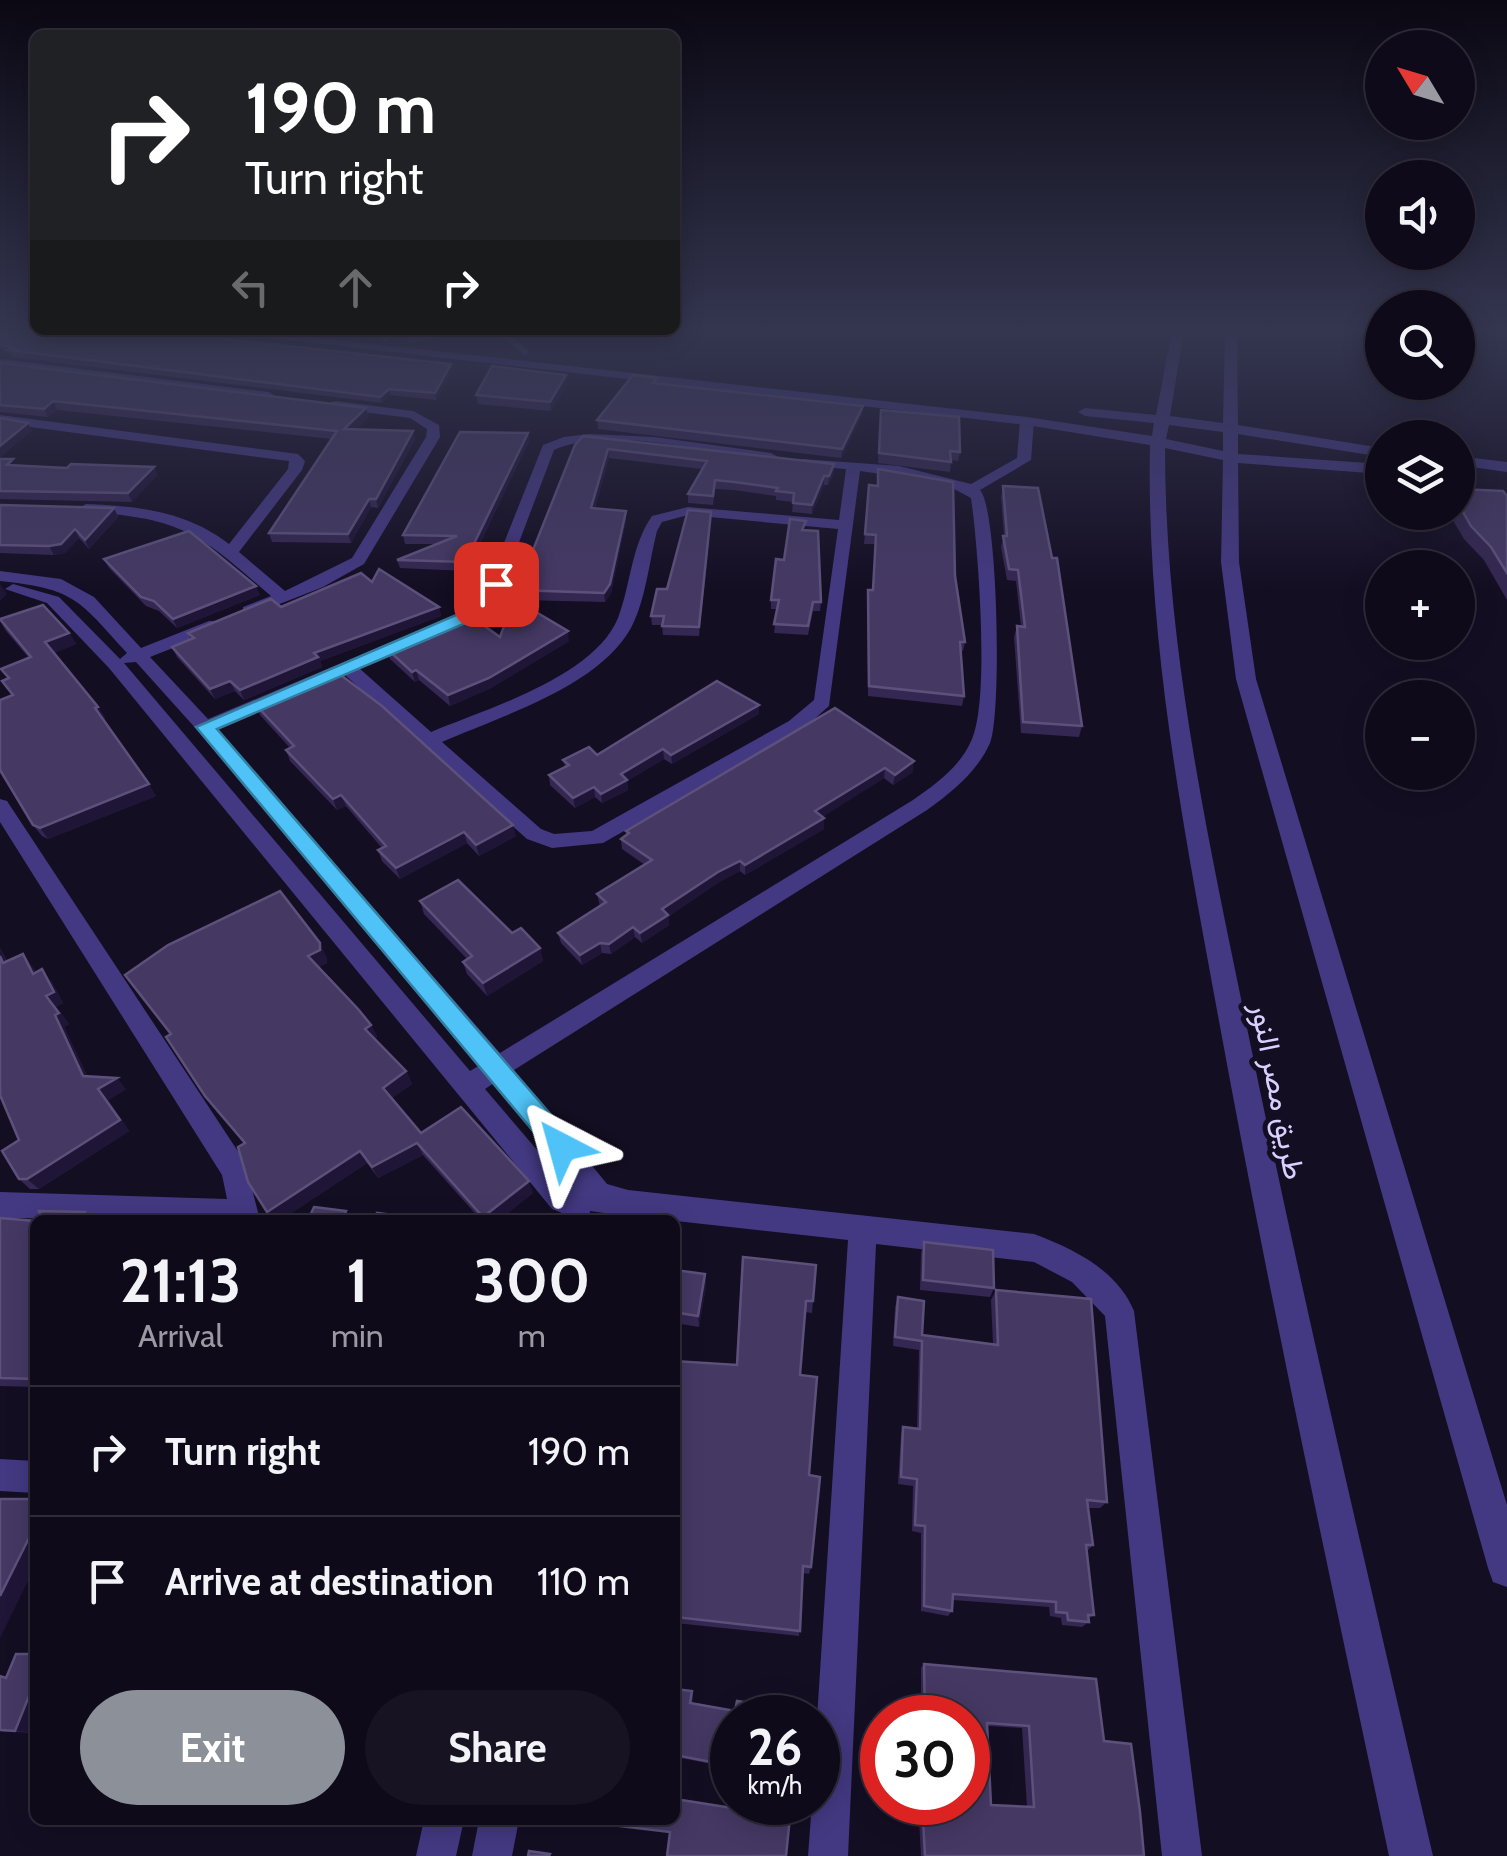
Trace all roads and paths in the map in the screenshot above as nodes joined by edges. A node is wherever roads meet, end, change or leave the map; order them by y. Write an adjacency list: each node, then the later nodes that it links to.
1 (417, 417): 24 (street)
2 (988, 417): 7 (street)
3 (1096, 417): 9 (street)
4 (1162, 417): 9 (street, طريق مصر النور)
5 (1231, 417): 8 (street)
6 (0, 419): 21 (street)
7 (1027, 421): 9 (street); 18 (street)
8 (1231, 429): 9 (street); 10 (street); 11 (street)
9 (1159, 431): 11 (street); 48 (street, طريق مصر النور)
10 (1365, 449)
11 (1234, 458): 13 (street); 41 (street)
12 (1475, 464): 14 (street)
13 (1365, 467)
14 (1507, 467)
15 (853, 468): 18 (street); 20 (street); 27 (street)
16 (1475, 477): 17 (street)
17 (1507, 480)
18 (972, 489): 31 (street)
19 (75, 508): 21 (street)
20 (845, 524): 29 (street); 29 (street)
21 (230, 553): 24 (street)
22 (0, 576): 25 (street)
23 (0, 588): 26 (street)
24 (284, 598): 25 (street)
25 (139, 655): 26 (street); 28 (street)
26 (115, 664): 32 (street)
27 (348, 667): 28 (street); 29 (street)
28 (205, 727): 31 (street)
29 (429, 740)
30 (0, 806): 37 (street)
31 (497, 1067): 32 (street); 35 (street)
32 (468, 1086): 34 (street)
33 (0, 1206): 36 (street)
34 (577, 1209): 35 (street)
35 (618, 1210): 38 (street)
36 (221, 1215)
37 (246, 1215)
38 (864, 1228): 46 (street); 47 (street)
39 (0, 1475): 40 (street)
40 (30, 1477)
41 (1507, 1568)
42 (443, 1825): 44 (street)
43 (498, 1825): 45 (street)
44 (436, 1856)
45 (492, 1856)
46 (828, 1856)
47 (1182, 1856)
48 (1411, 1856)

